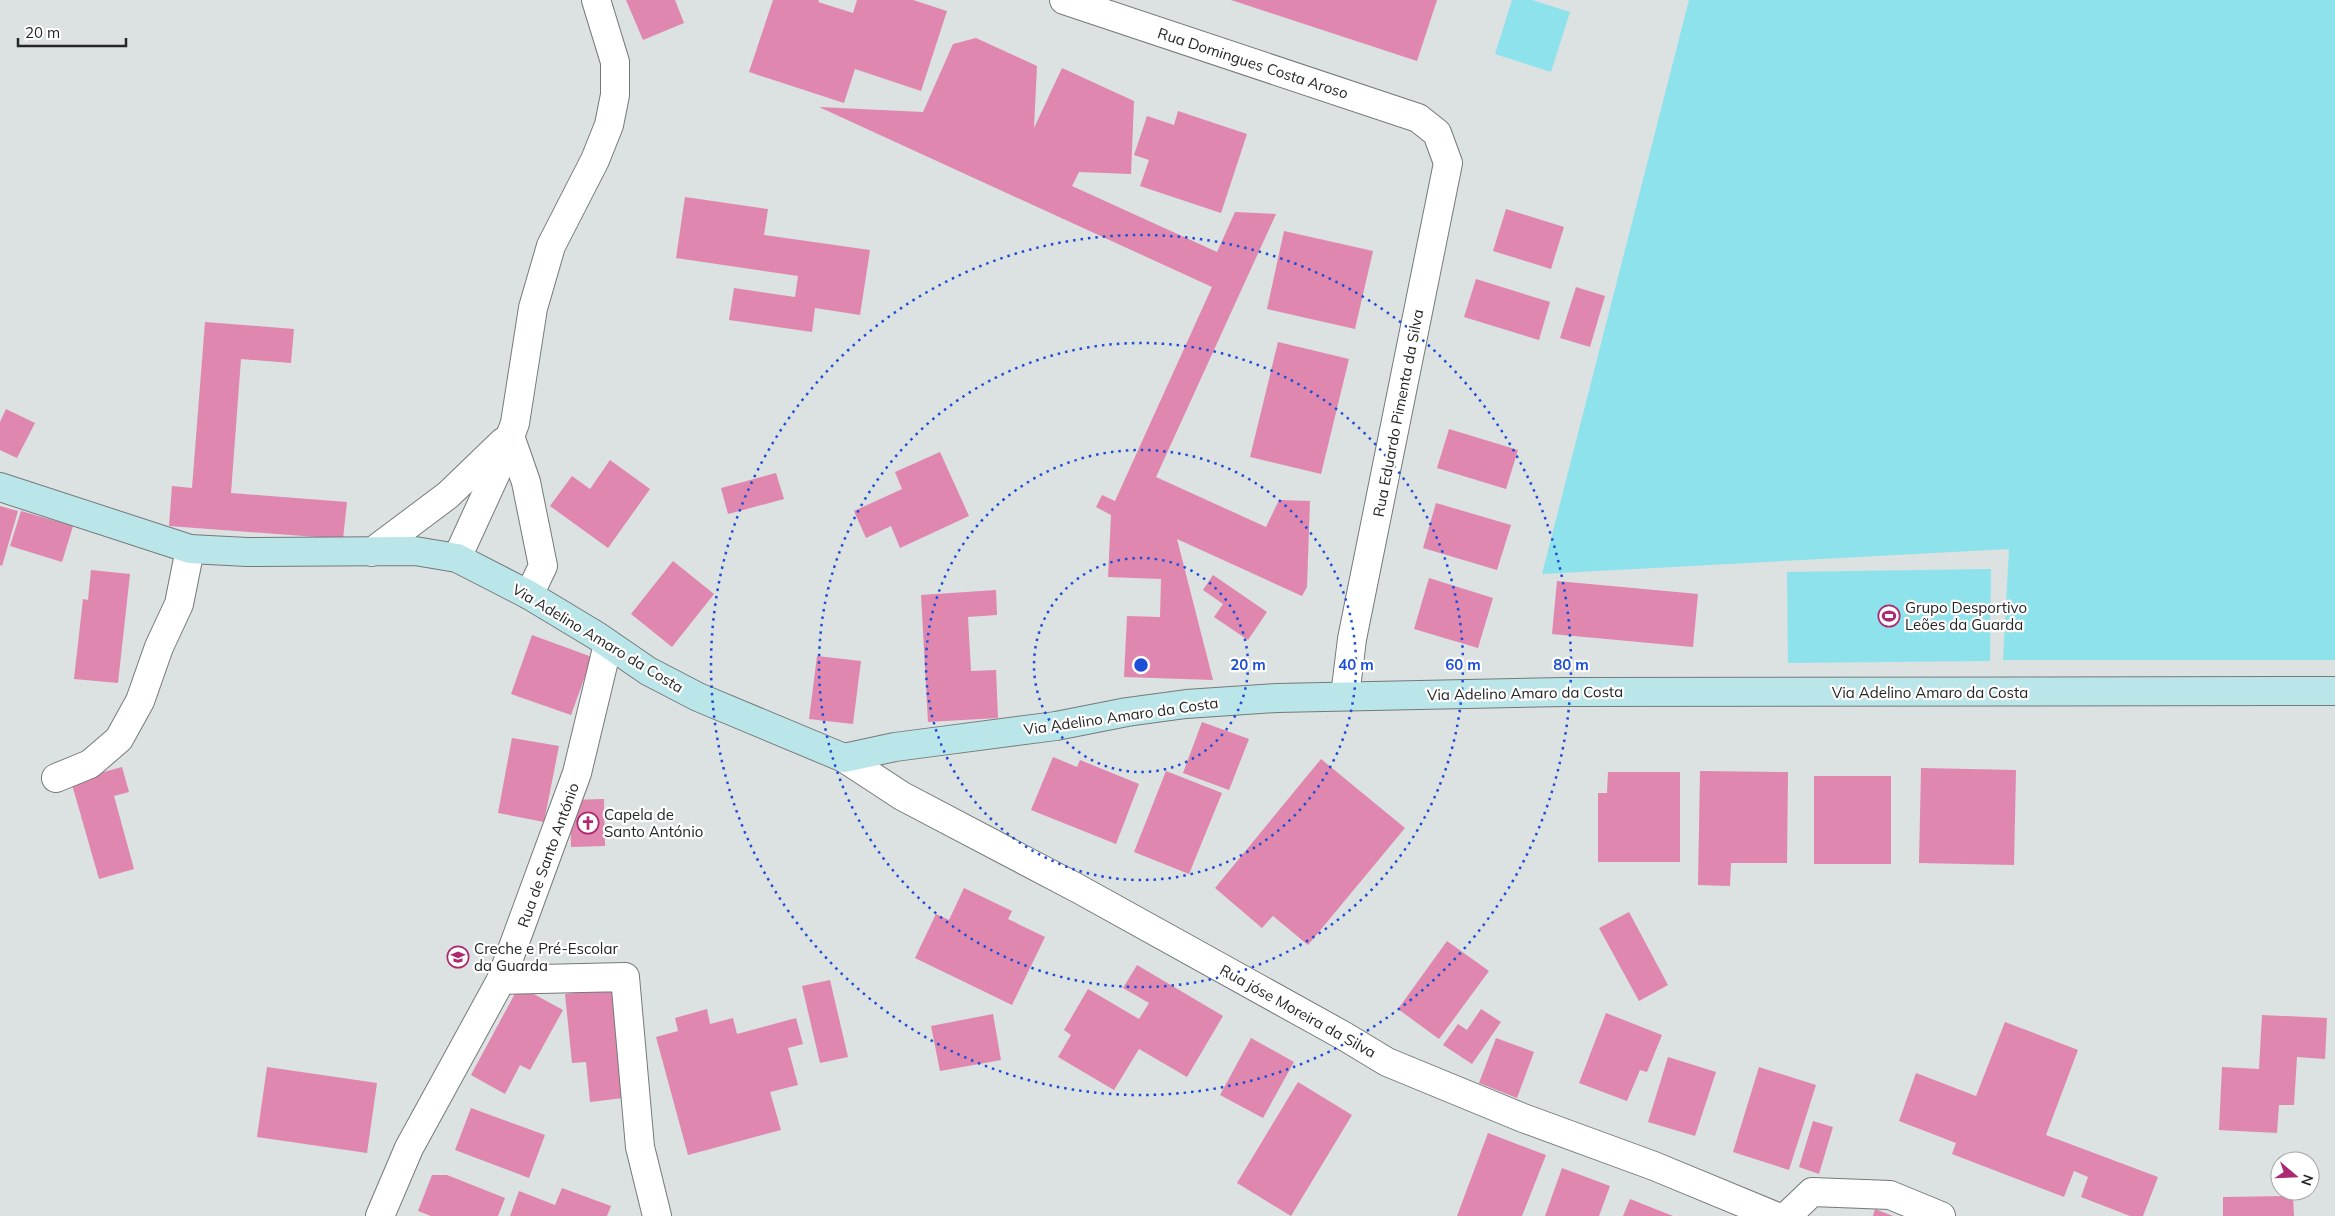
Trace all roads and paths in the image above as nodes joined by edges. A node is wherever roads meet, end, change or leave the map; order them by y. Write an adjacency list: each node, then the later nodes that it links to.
1 (596, 0): 4 (street)
2 (1064, 0): 3 (street, Rua Domingues Costa Aroso)
3 (1438, 133): 12 (street, Rua Eduardo Pimenta da Silva)
4 (510, 436): 7 (street); 8 (street); 9 (street)
5 (0, 487): 6 (main road, Via Adelino Amaro da Costa)
6 (190, 549): 7 (main road, Via Adelino Amaro da Costa); 14 (street)
7 (372, 552): 8 (main road, Via Adelino Amaro da Costa)
8 (457, 558): 9 (main road, Via Adelino Amaro da Costa)
9 (529, 595): 10 (main road, Via Adelino Amaro da Costa)
10 (608, 644): 13 (main road, Via Adelino Amaro da Costa); 15 (street, Rua de Santo António)
11 (2335, 691): 12 (main road, Via Adelino Amaro da Costa)
12 (1345, 696): 13 (main road, Via Adelino Amaro da Costa)
13 (844, 758): 18 (street, Rua jóse Moreira da Silva)
14 (56, 778)
15 (501, 980): 16 (street, Rua de Santo António); 17 (street)
16 (380, 1216)
17 (657, 1216)
18 (1775, 1216)
19 (1787, 1216): 20 (street)
20 (1942, 1216)

